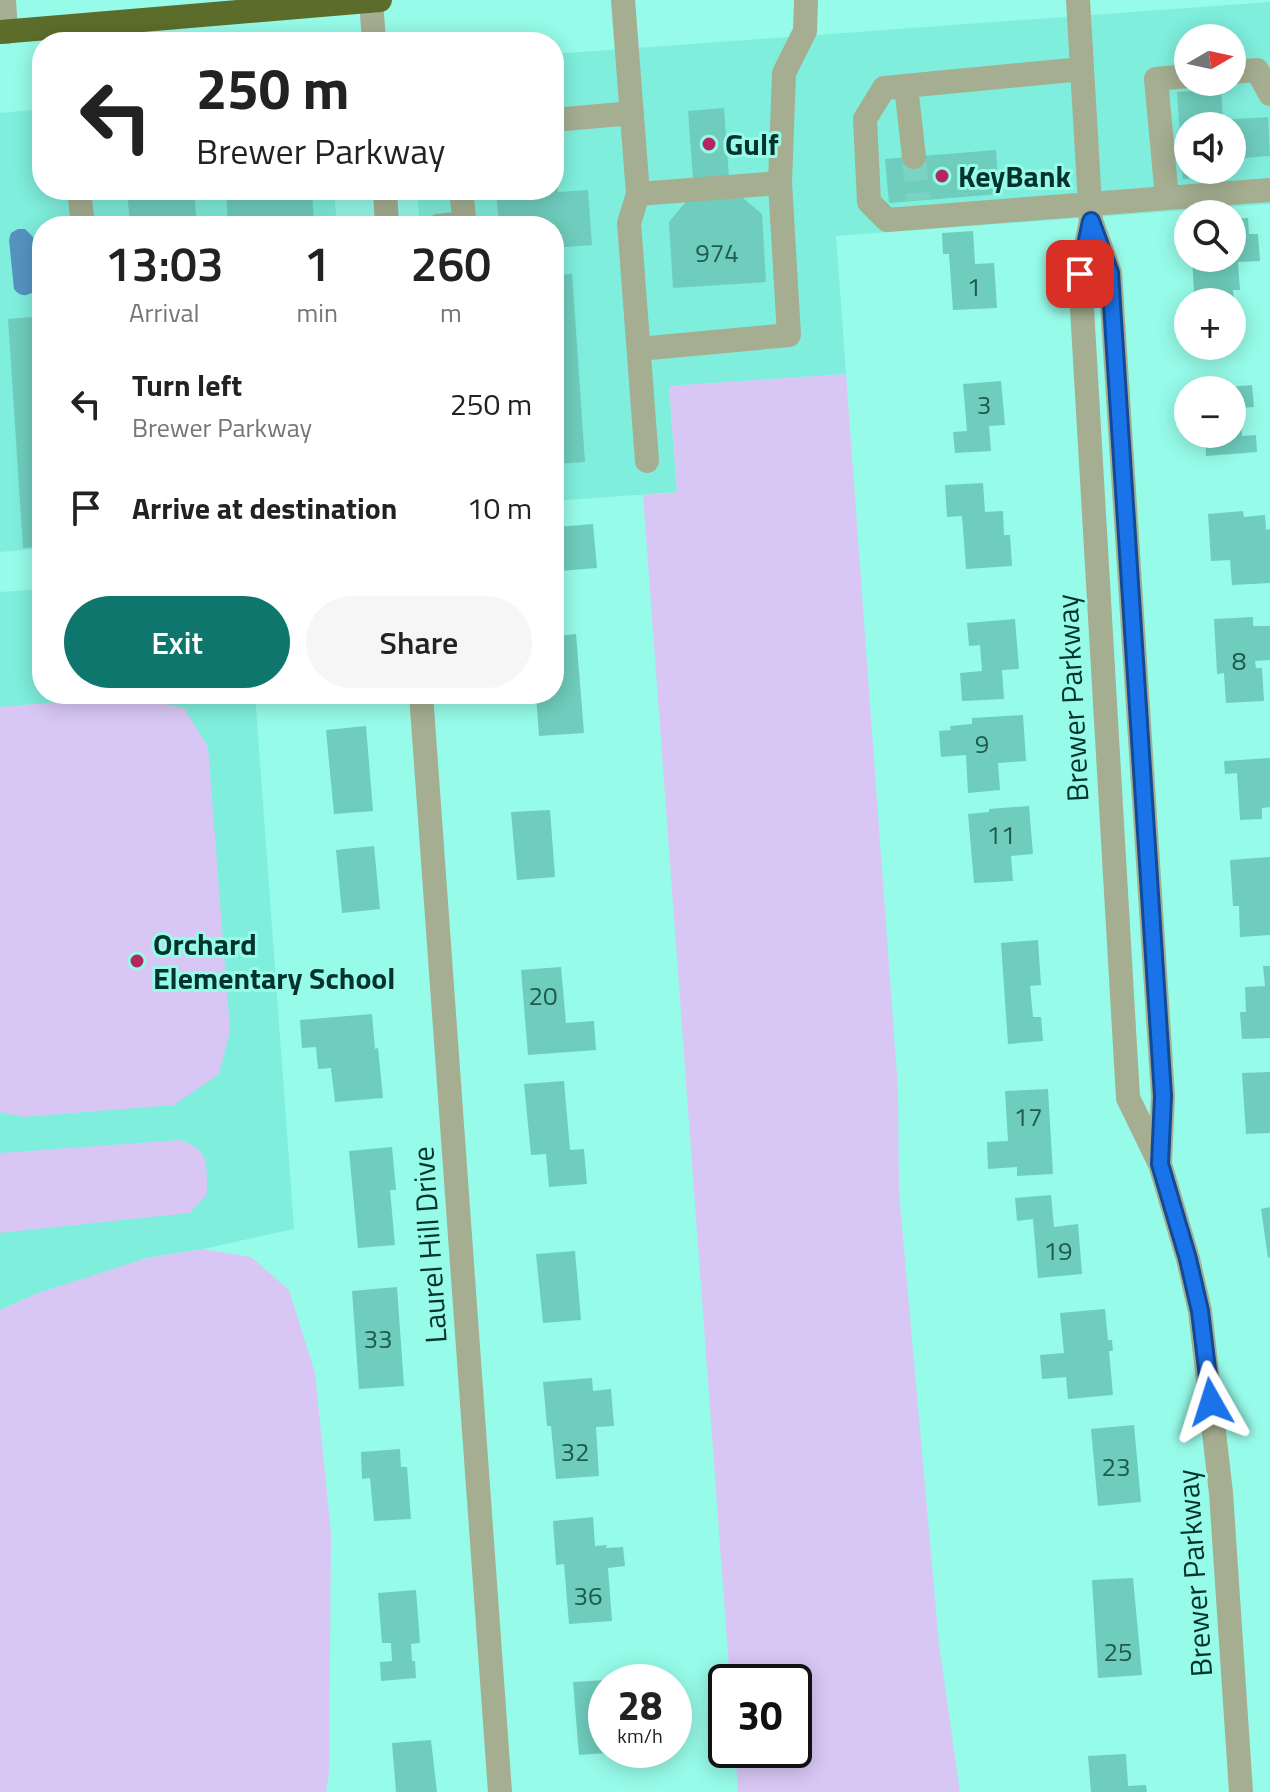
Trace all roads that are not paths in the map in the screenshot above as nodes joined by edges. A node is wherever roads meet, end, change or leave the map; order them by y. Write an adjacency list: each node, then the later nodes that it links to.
1 (4, 0): 7 (street)
2 (371, 0): 3 (highway); 8 (highway); 9 (street)
3 (380, 0)
4 (623, 0): 16 (street)
5 (806, 0): 19 (street)
6 (1078, 0): 11 (street, Brewer Parkway)
7 (3, 32): 10 (highway)
8 (83, 32)
9 (373, 32)
10 (32, 33)
11 (1082, 69): 14 (street); 23 (street, Brewer Parkway)
12 (1246, 71): 15 (street)
13 (1174, 77): 22 (street)
14 (906, 86): 18 (street); 23 (street)
15 (1270, 94)
16 (632, 113): 17 (street); 21 (street)
17 (564, 119)
18 (914, 157)
19 (780, 183): 21 (street); 24 (street)
20 (1270, 190): 22 (street)
21 (638, 194): 24 (street)
22 (1167, 198): 23 (street)
23 (1090, 213): 27 (street, Brewer Parkway); 27 (street, Brewer Parkway)
24 (639, 349): 25 (street)
25 (647, 461)
26 (422, 704): 28 (street, Laurel Hill Drive)
27 (1160, 1164): 29 (street, Brewer Parkway)
28 (500, 1792)
29 (1241, 1792)

